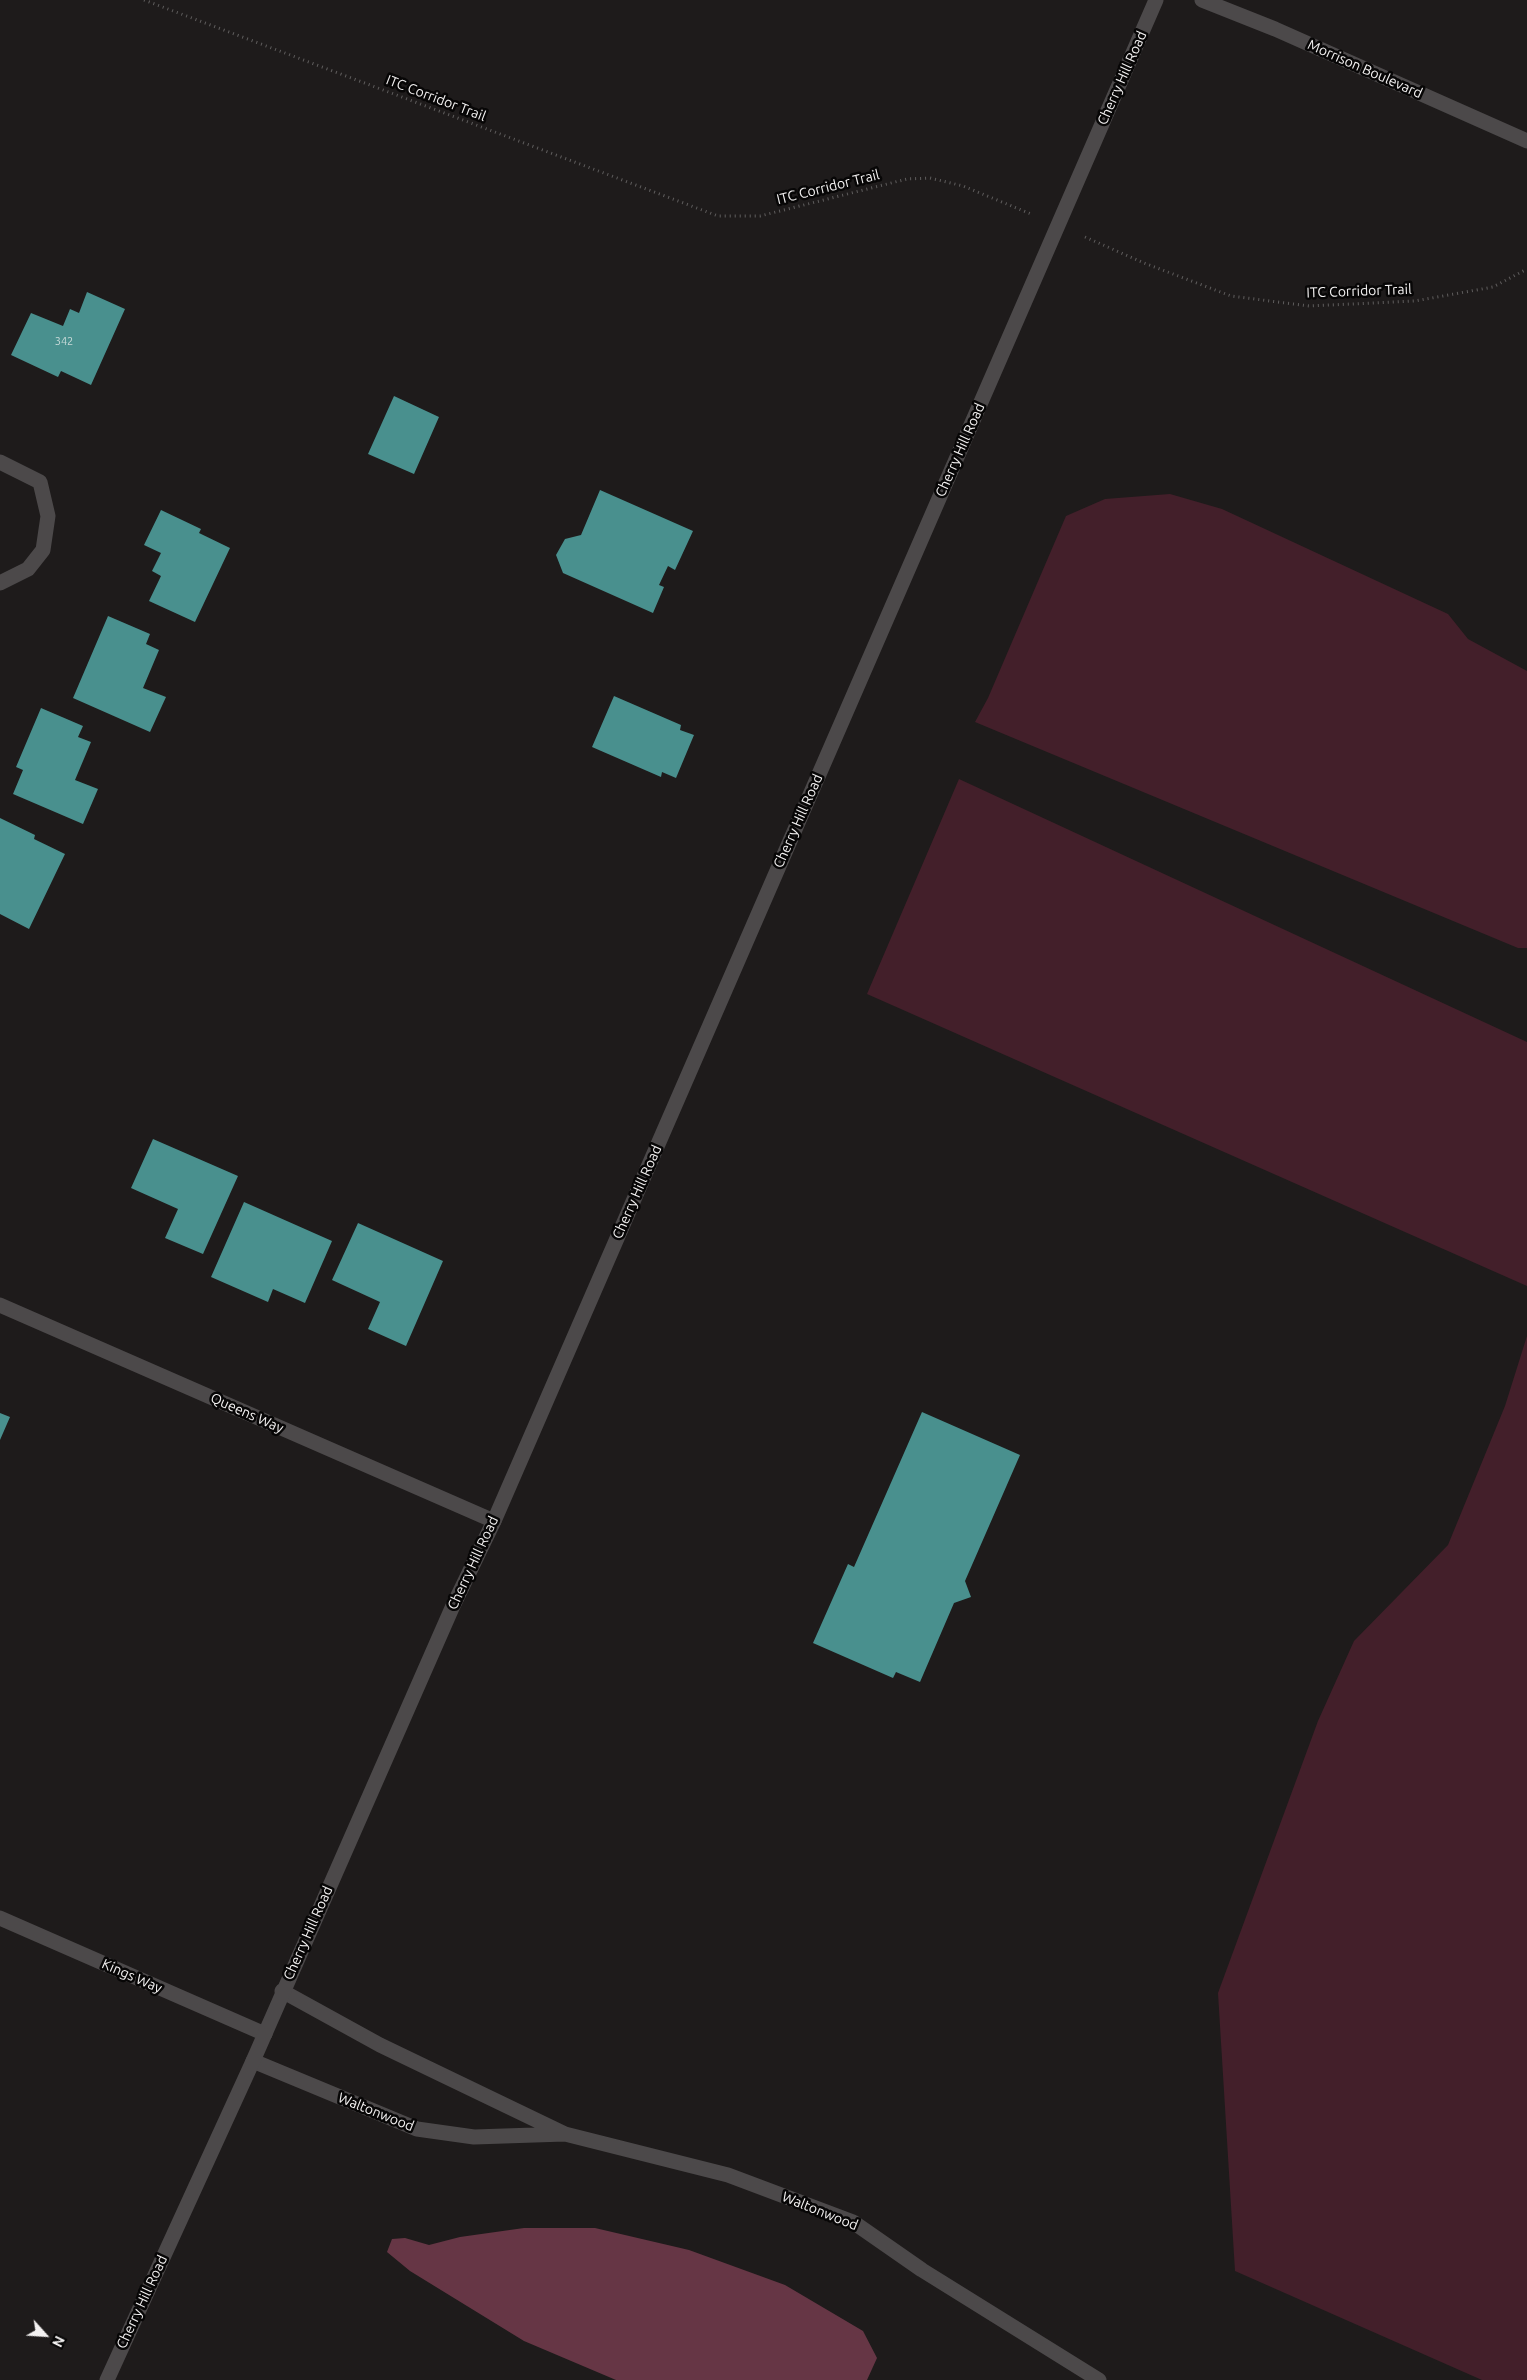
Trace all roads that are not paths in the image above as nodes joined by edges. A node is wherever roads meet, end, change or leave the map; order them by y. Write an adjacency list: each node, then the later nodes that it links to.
1 (1156, 0): 7 (main road, Cherry Hill Road)
2 (1202, 0): 3 (main road, Morrison Boulevard)
3 (1527, 141)
4 (0, 462): 5 (main road)
5 (0, 582)
6 (0, 1305): 7 (main road, Queens Way)
7 (494, 1521): 9 (main road, Cherry Hill Road)
8 (0, 1918): 10 (main road, Kings Way)
9 (282, 1991): 10 (main road, Cherry Hill Road); 12 (main road, Waltonwood)
10 (265, 2034): 11 (main road, Cherry Hill Road)
11 (253, 2061): 12 (main road, Waltonwood); 13 (main road, Cherry Hill Road)
12 (565, 2134): 14 (main road, Waltonwood)
13 (107, 2380)
14 (1100, 2380)

